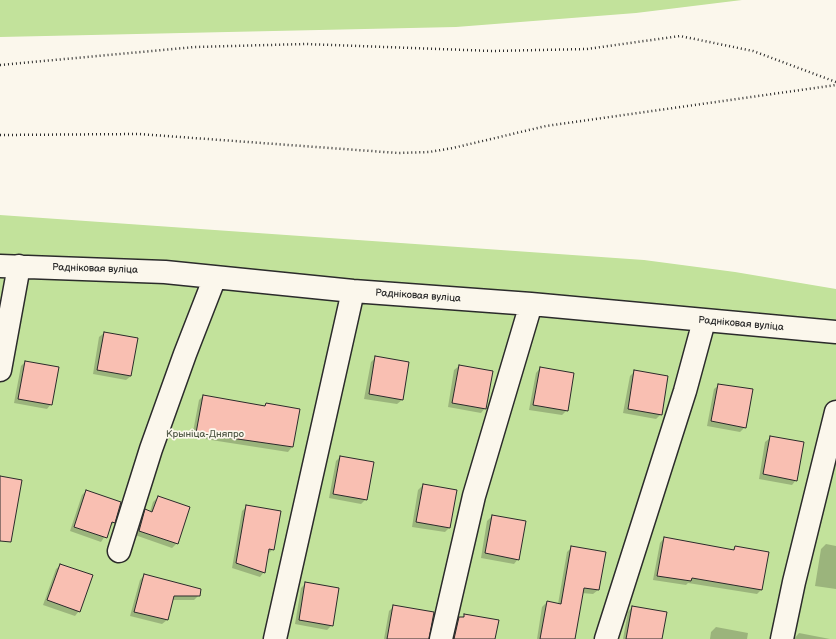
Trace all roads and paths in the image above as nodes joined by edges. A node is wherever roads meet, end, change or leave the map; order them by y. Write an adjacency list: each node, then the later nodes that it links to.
1 (0, 65): 2 (path)
2 (836, 84): 3 (path)
3 (0, 135)
4 (10, 266): 5 (street, Радніковая вуліца); 10 (street)
5 (215, 277): 6 (street, Радніковая вуліца); 12 (street)
6 (353, 290): 7 (street, Радніковая вуліца); 13 (street)
7 (531, 304): 8 (street, Радніковая вуліца); 14 (street)
8 (704, 321): 9 (street, Радніковая вуліца); 15 (street)
9 (836, 332)
10 (0, 370)
11 (836, 412): 16 (street)
12 (119, 551)
13 (275, 639)
14 (441, 639)
15 (606, 639)
16 (782, 639)

